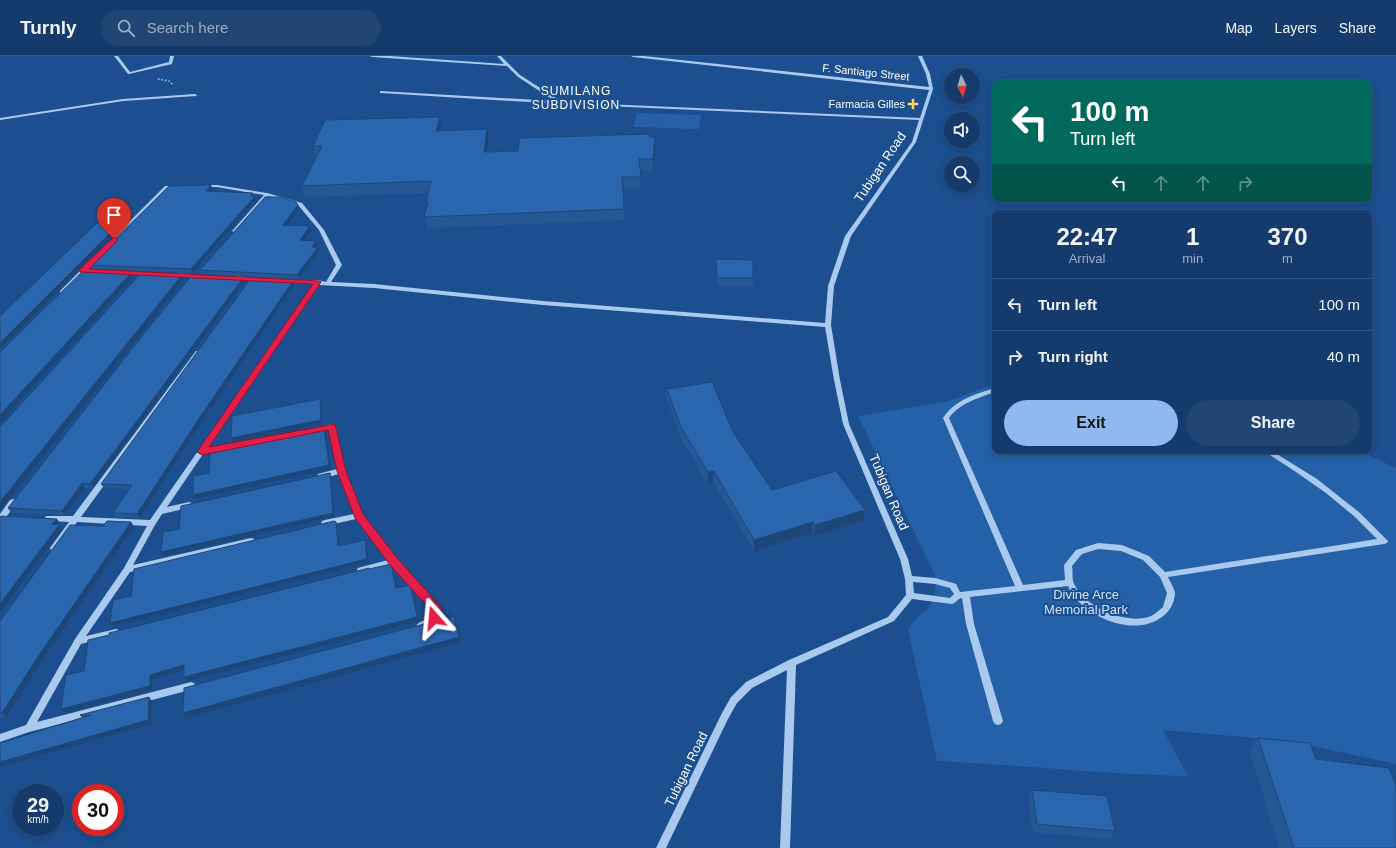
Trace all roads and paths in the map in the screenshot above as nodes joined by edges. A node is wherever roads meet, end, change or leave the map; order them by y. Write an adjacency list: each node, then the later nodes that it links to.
1 (116, 56): 8 (street)
2 (172, 56): 8 (street)
3 (372, 56): 7 (street)
4 (499, 56): 7 (street)
5 (633, 56): 9 (street, F. Santiago Street)
6 (920, 56): 9 (street)
7 (507, 64): 13 (street)
8 (140, 71): 11 (path)
9 (931, 89): 15 (street, Tubigan Road)
10 (381, 92): 13 (street)
11 (173, 95): 12 (street); 14 (street)
12 (195, 95)
13 (560, 103): 15 (street)
14 (0, 118)
15 (921, 119): 39 (street, Tubigan Road)
16 (196, 186): 18 (street)
17 (182, 187): 21 (street)
18 (267, 194): 19 (street); 36 (street)
19 (231, 235)
20 (200, 270): 27 (street)
21 (82, 271): 22 (street); 38 (street)
22 (90, 271)
23 (119, 273): 24 (street)
24 (141, 274): 25 (street); 31 (street)
25 (156, 274)
26 (170, 275): 27 (street)
27 (194, 276): 28 (street); 34 (street)
28 (209, 277)
29 (230, 278): 30 (street)
30 (252, 279): 32 (street); 37 (street)
31 (136, 280)
32 (266, 280)
33 (274, 280): 35 (street)
34 (187, 282)
35 (318, 282): 36 (street); 44 (street)
36 (328, 283): 39 (street)
37 (247, 285)
38 (55, 299)
39 (828, 325): 63 (street, Tubigan Road)
40 (201, 348): 54 (street)
41 (992, 391): 65 (street)
42 (309, 431): 46 (street)
43 (263, 440): 44 (street)
44 (202, 452): 50 (street)
45 (1272, 454): 62 (street)
46 (341, 471): 47 (street); 51 (street)
47 (310, 478)
48 (17, 498): 52 (street)
49 (193, 504): 50 (street)
50 (162, 511): 55 (street)
51 (358, 516): 56 (street); 59 (street)
52 (3, 517)
53 (38, 518): 54 (street)
54 (74, 520): 55 (street); 58 (street)
55 (152, 523): 60 (street)
56 (320, 525)
57 (258, 539): 60 (street)
58 (47, 558)
59 (394, 562): 61 (street); 68 (street)
60 (127, 570): 70 (street)
61 (356, 572)
62 (1163, 575): 64 (street); 64 (street)
63 (909, 579): 66 (street); 67 (street, Tubigan Road)
64 (1069, 583): 65 (street)
65 (1020, 588): 66 (street)
66 (962, 595): 67 (street); 73 (street)
67 (910, 596): 71 (street, Tubigan Road)
68 (411, 628)
69 (124, 630): 70 (street)
70 (78, 641): 74 (street)
71 (792, 663): 76 (street, Tubigan Road); 77 (street)
72 (197, 684): 74 (street)
73 (998, 721)
74 (29, 728): 75 (street)
75 (0, 738)
76 (661, 848)
77 (785, 848)

